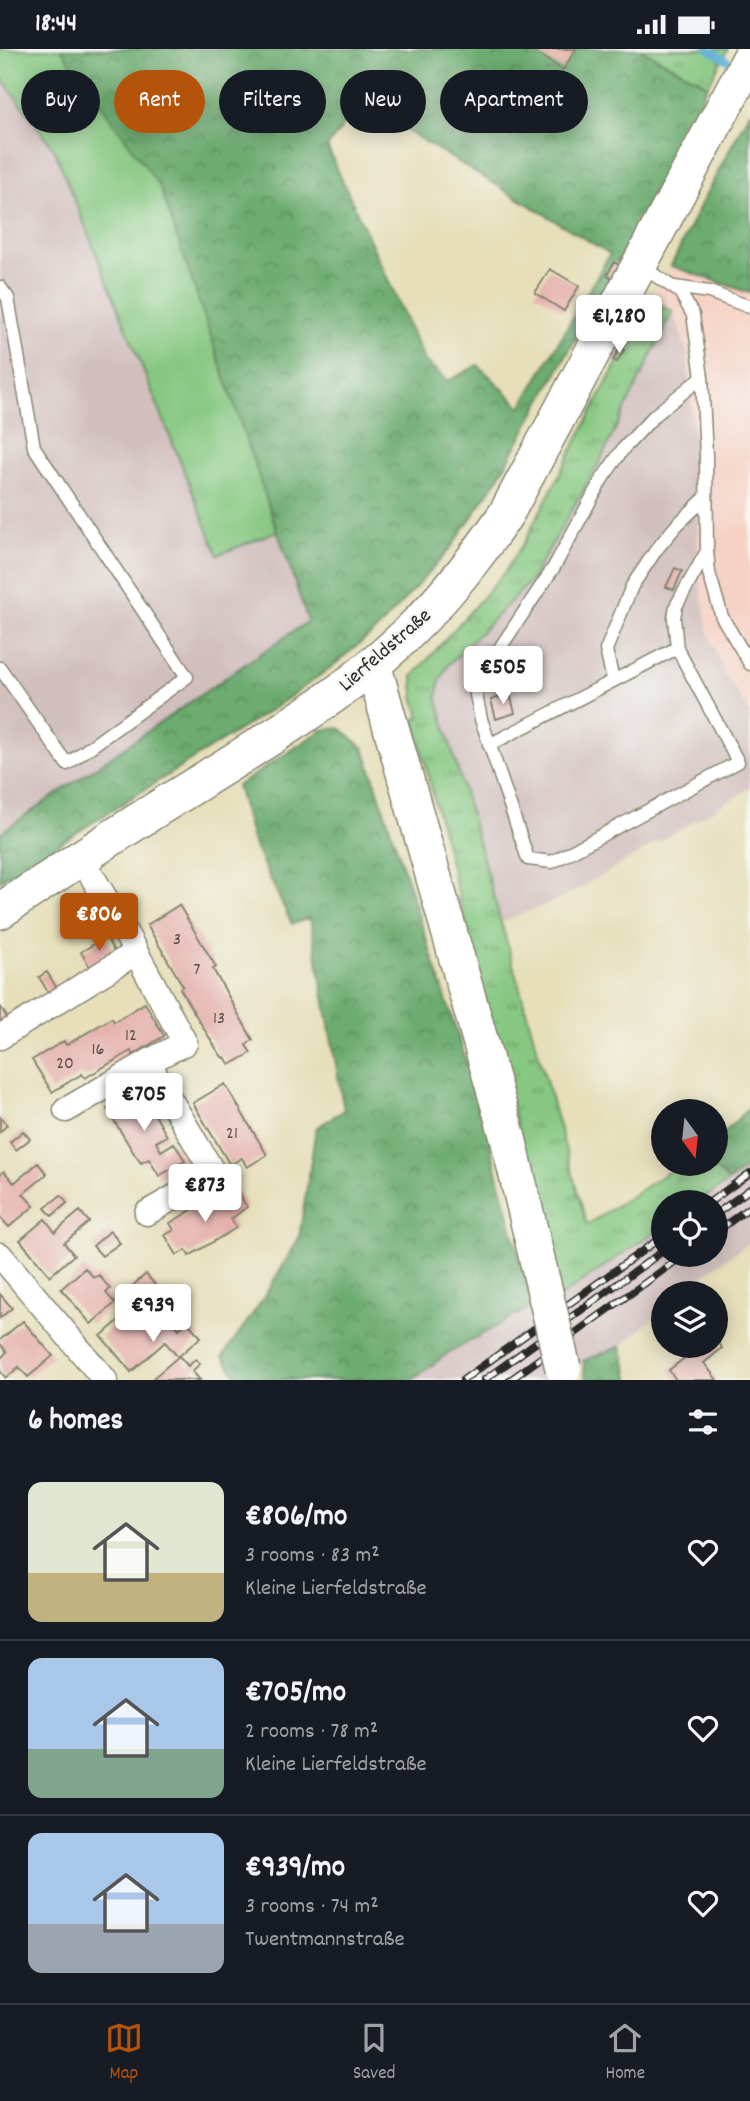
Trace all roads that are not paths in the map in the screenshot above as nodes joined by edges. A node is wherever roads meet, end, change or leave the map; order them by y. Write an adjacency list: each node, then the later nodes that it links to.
1 (743, 72): 2 (main road, Lierfeldstraße)
2 (640, 266): 4 (lane); 10 (main road, Lierfeldstraße)
3 (0, 287): 12 (lane)
4 (675, 287): 5 (lane); 6 (lane)
5 (750, 307)
6 (702, 377): 7 (lane); 14 (lane)
7 (705, 498): 8 (lane); 13 (lane)
8 (707, 551): 9 (lane); 11 (lane)
9 (677, 648): 13 (lane); 14 (lane)
10 (373, 664): 15 (main road, Lierfeldstraße); 23 (main road, bridge)
11 (750, 664)
12 (0, 668)
13 (613, 680): 14 (lane)
14 (489, 744)
15 (81, 858): 16 (main road, Lierfeldstraße); 17 (street)
16 (0, 911)
17 (135, 953): 18 (street); 19 (street)
18 (0, 1037)
19 (148, 1062): 20 (street); 21 (street)
20 (66, 1110)
21 (147, 1213)
22 (0, 1255): 24 (street)
23 (565, 1374)
24 (105, 1380)

